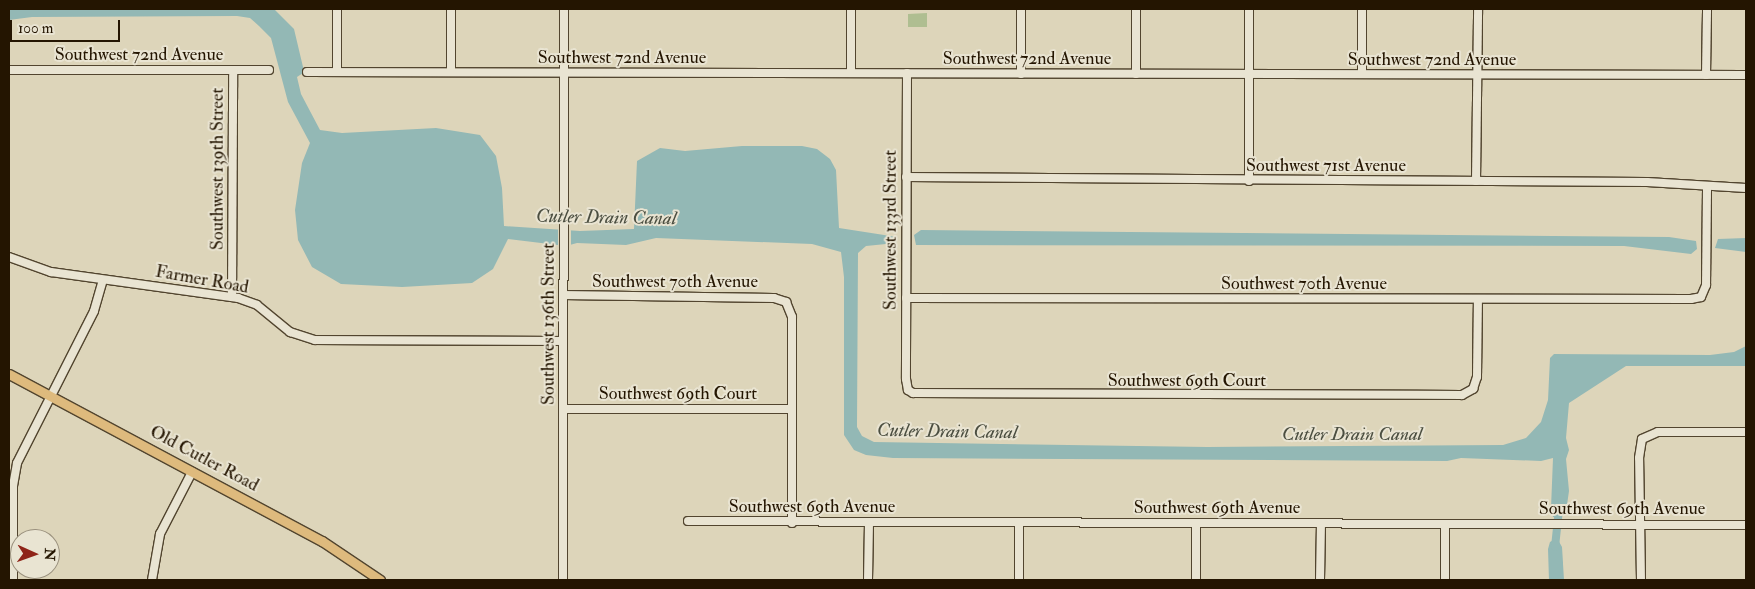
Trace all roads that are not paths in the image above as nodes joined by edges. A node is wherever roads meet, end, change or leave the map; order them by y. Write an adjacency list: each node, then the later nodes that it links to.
1 (337, 9): 15 (street)
2 (451, 9): 16 (street)
3 (564, 9): 17 (street, Southwest 136th Street)
4 (851, 9): 18 (street)
5 (1021, 9): 20 (street)
6 (1136, 9): 21 (street)
7 (1249, 9): 22 (street)
8 (1362, 9): 23 (street)
9 (1478, 9): 24 (street)
10 (1707, 9): 25 (street)
11 (9, 70): 12 (street, Southwest 72nd Avenue)
12 (233, 70): 13 (street, Southwest 72nd Avenue); 35 (street, Southwest 139th Street)
13 (269, 70)
14 (307, 72): 15 (street, Southwest 72nd Avenue)
15 (337, 72): 16 (street, Southwest 72nd Avenue)
16 (450, 72): 17 (street, Southwest 72nd Avenue)
17 (564, 73): 18 (street, Southwest 72nd Avenue); 34 (street, Southwest 136th Street)
18 (851, 73): 19 (street, Southwest 72nd Avenue)
19 (907, 73): 20 (street, Southwest 72nd Avenue); 27 (street, Southwest 133rd Street)
20 (1021, 74): 21 (street, Southwest 72nd Avenue)
21 (1136, 74): 22 (street, Southwest 72nd Avenue)
22 (1249, 74): 23 (street, Southwest 72nd Avenue); 28 (street)
23 (1362, 74): 24 (street, Southwest 72nd Avenue)
24 (1478, 75): 25 (street, Southwest 72nd Avenue); 29 (street)
25 (1706, 75): 26 (street, Southwest 72nd Avenue)
26 (1746, 75)
27 (906, 178): 28 (street, Southwest 71st Avenue); 36 (street, Southwest 133rd Street)
28 (1249, 181): 29 (street, Southwest 71st Avenue)
29 (1476, 181): 30 (street, Southwest 71st Avenue)
30 (1707, 187): 31 (street, Southwest 71st Avenue); 37 (street, Southwest 70th Avenue)
31 (1746, 188)
32 (9, 257): 33 (street, Farmer Road)
33 (103, 280): 35 (street, Farmer Road); 41 (street)
34 (563, 295): 38 (street, Southwest 136th Street); 43 (street, Southwest 70th Avenue)
35 (232, 297): 38 (street, Farmer Road)
36 (906, 298): 37 (street, Southwest 70th Avenue); 40 (street, Southwest 133rd Street)
37 (1478, 299): 40 (street, Southwest 69th Court)
38 (563, 341): 42 (street, Southwest 136th Street)
39 (9, 374): 41 (main road, Old Cutler Road)
40 (907, 388)
41 (50, 396): 45 (main road, Old Cutler Road); 55 (street)
42 (564, 409): 43 (street, Southwest 69th Court); 58 (street, Southwest 136th Street)
43 (792, 409): 47 (street)
44 (1746, 432): 53 (street)
45 (192, 472): 56 (street); 57 (main road, Old Cutler Road)
46 (688, 521): 47 (street, Southwest 69th Avenue)
47 (792, 523): 48 (street, Southwest 69th Avenue)
48 (869, 523): 49 (street, Southwest 69th Avenue); 59 (street)
49 (1019, 523): 50 (street, Southwest 69th Avenue); 60 (street)
50 (1196, 523): 51 (street, Southwest 69th Avenue); 61 (street)
51 (1321, 523): 52 (street, Southwest 69th Avenue); 62 (street)
52 (1445, 524): 53 (street, Southwest 69th Avenue); 63 (street)
53 (1640, 524): 54 (street, Southwest 69th Avenue); 64 (street)
54 (1746, 524)
55 (13, 580)
56 (152, 580)
57 (380, 580)
58 (563, 580)
59 (868, 580)
60 (1019, 580)
61 (1196, 580)
62 (1320, 580)
63 (1445, 580)
64 (1641, 580)

